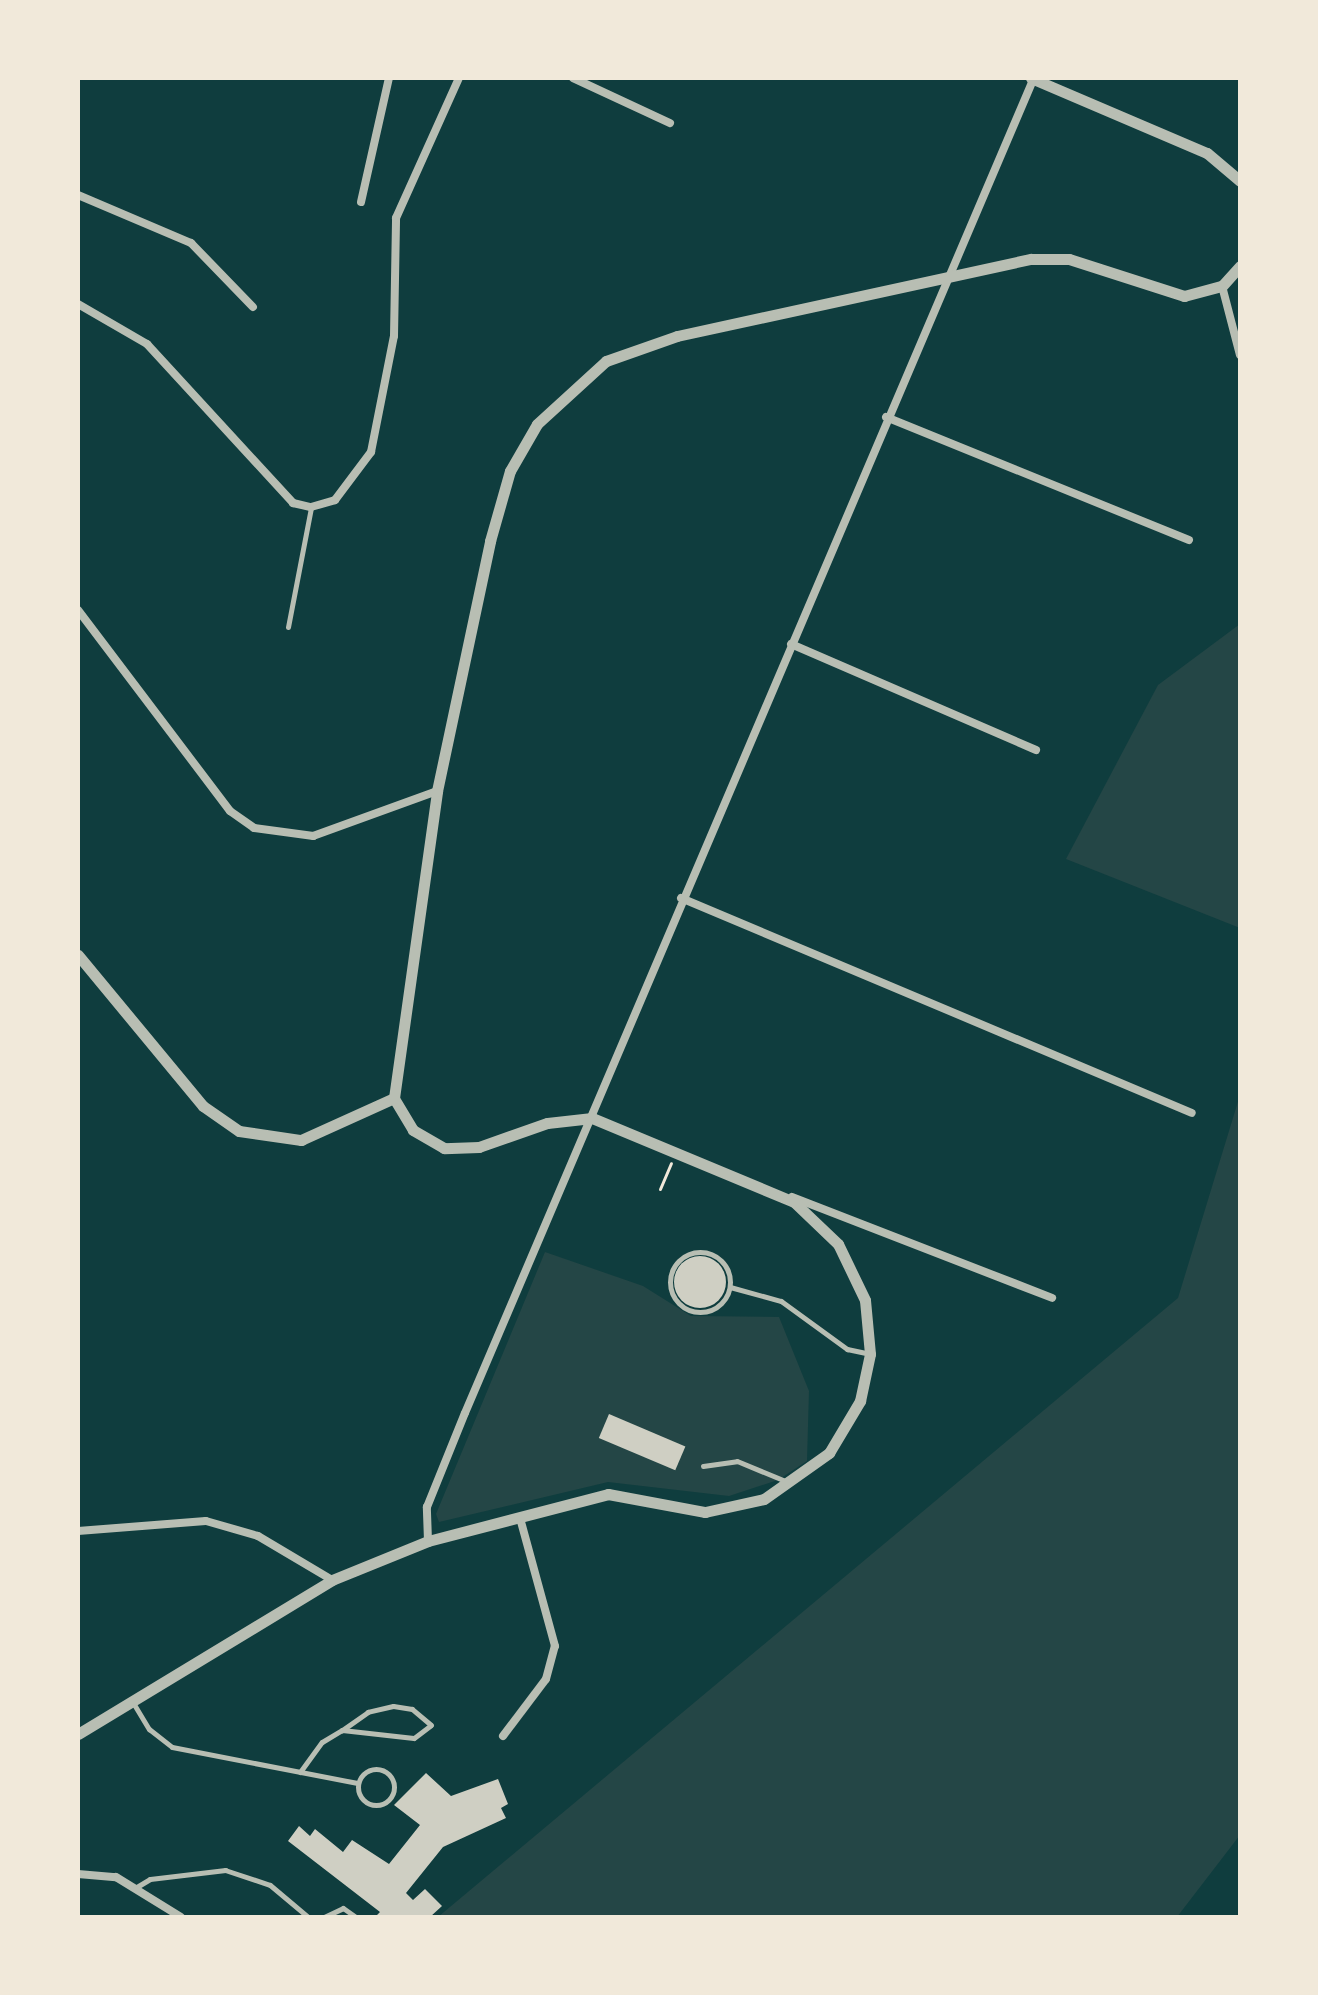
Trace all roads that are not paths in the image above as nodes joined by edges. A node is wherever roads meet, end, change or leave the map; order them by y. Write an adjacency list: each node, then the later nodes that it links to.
1 (389, 78): 8 (street)
2 (459, 78): 15 (street)
3 (573, 78): 5 (street)
4 (1033, 78): 6 (street); 9 (street)
5 (670, 123)
6 (1240, 181)
7 (78, 195): 12 (street)
8 (361, 202)
9 (947, 276): 10 (street); 14 (street); 21 (street)
10 (1233, 276): 13 (street)
11 (78, 304): 15 (street)
12 (253, 307)
13 (1240, 355)
14 (886, 417): 16 (street); 19 (street)
15 (311, 507): 18 (lane)
16 (1189, 540)
17 (78, 610): 21 (street)
18 (288, 627)
19 (791, 644): 20 (street); 22 (street)
20 (1036, 750)
21 (437, 791): 24 (street)
22 (681, 898): 25 (street); 26 (street)
23 (78, 955): 24 (street)
24 (394, 1098): 26 (street)
25 (1192, 1113)
26 (592, 1118): 27 (street); 35 (street)
27 (758, 1184): 29 (street); 30 (street)
28 (730, 1287): 28 (lane); 30 (lane)
29 (1052, 1298)
30 (870, 1354): 32 (street)
31 (703, 1466): 32 (lane)
32 (793, 1484): 33 (street)
33 (520, 1518): 35 (street); 40 (street)
34 (78, 1531): 36 (street)
35 (428, 1541): 36 (street)
36 (332, 1580): 37 (street)
37 (132, 1701): 39 (street); 41 (lane)
38 (342, 1730): 38 (lane); 41 (lane)
39 (78, 1734)
40 (503, 1736)
41 (300, 1772): 42 (lane)
42 (358, 1783): 42 (lane)
43 (78, 1874): 44 (street)
44 (135, 1889): 45 (street); 46 (lane)
45 (181, 1917)
46 (308, 1917)
47 (324, 1917): 48 (lane)
48 (356, 1917)

